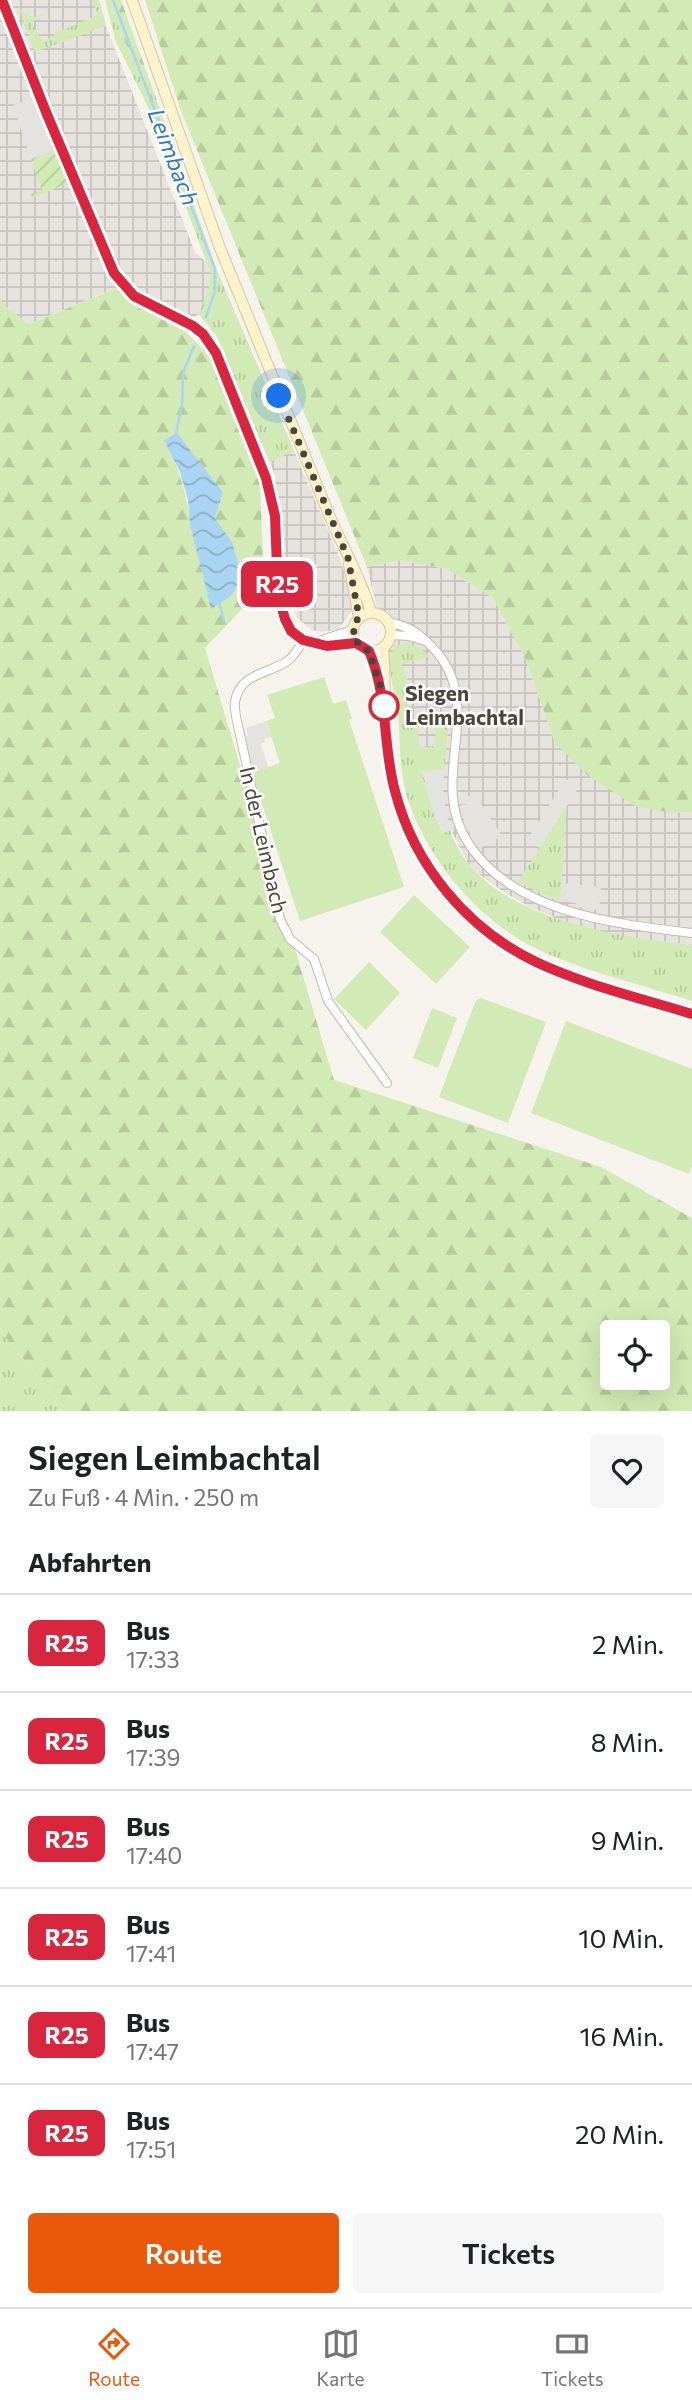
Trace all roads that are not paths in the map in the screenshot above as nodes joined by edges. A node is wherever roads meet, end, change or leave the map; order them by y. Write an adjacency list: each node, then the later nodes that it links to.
1 (2, 0): 9 (street)
2 (132, 0): 3 (main road)
3 (348, 558): 4 (main road); 5 (main road)
4 (371, 612): 5 (main road); 6 (main road)
5 (359, 617): 7 (main road)
6 (388, 622): 8 (main road); 10 (street)
7 (352, 630): 11 (street); 12 (main road)
8 (391, 635): 10 (street); 13 (main road)
9 (303, 640): 11 (street); 18 (street, In der Leimbach)
10 (427, 642): 16 (street)
11 (313, 643): 12 (street)
12 (356, 643): 14 (main road)
13 (383, 648): 14 (main road); 15 (main road)
14 (369, 651): 15 (main road)
15 (383, 695): 17 (main road)
16 (692, 933)
17 (692, 1014)
18 (387, 1083)

